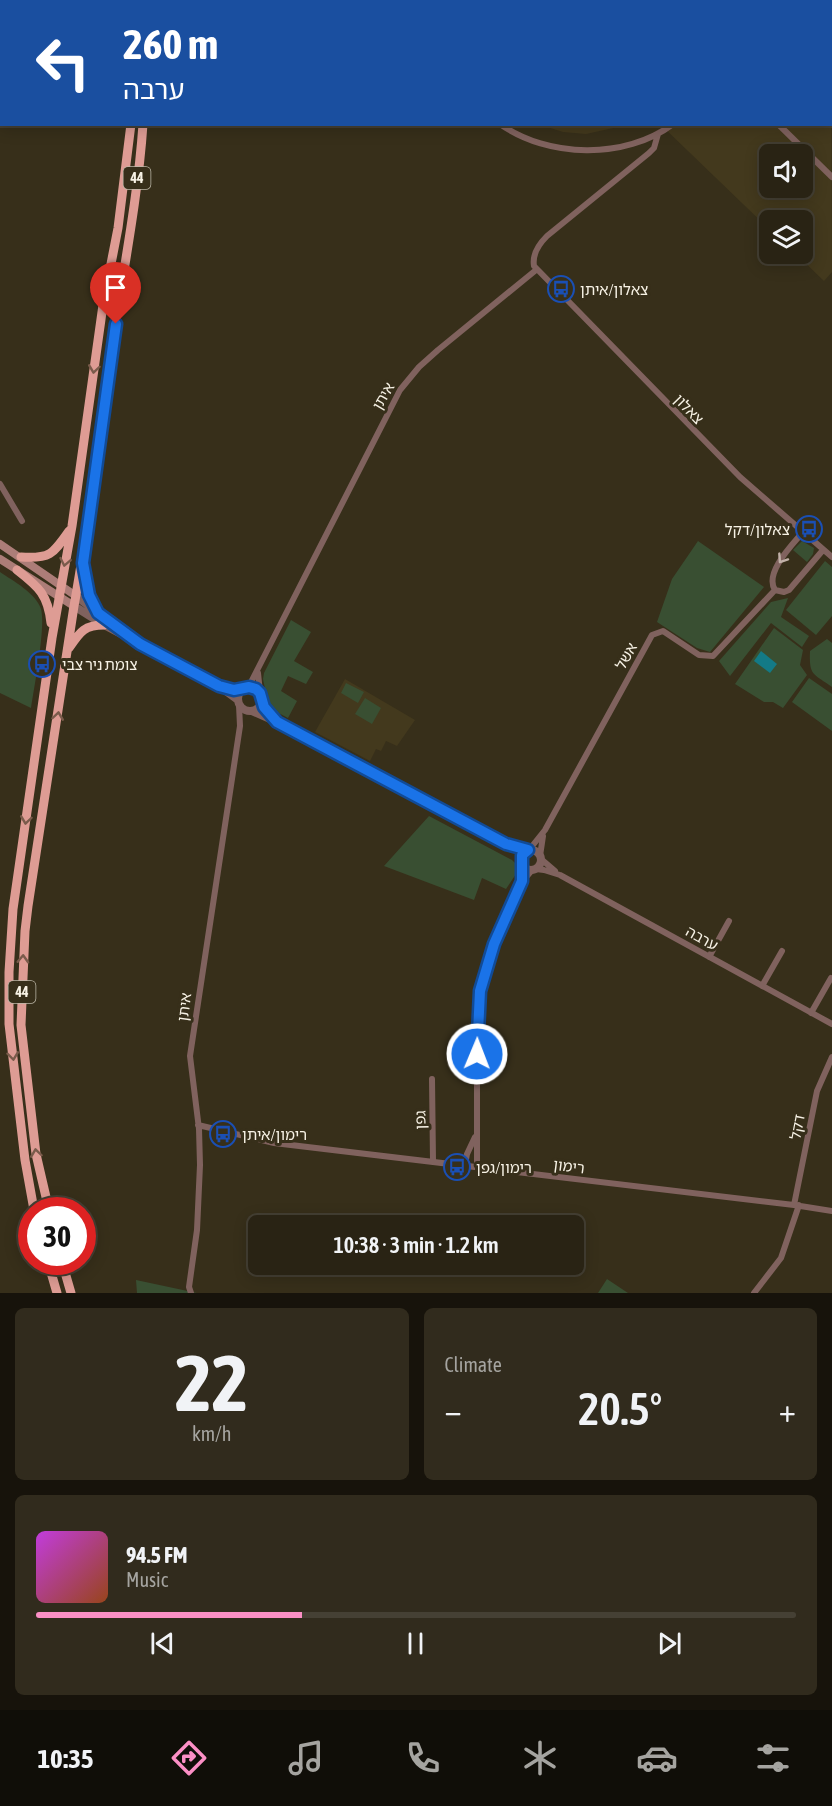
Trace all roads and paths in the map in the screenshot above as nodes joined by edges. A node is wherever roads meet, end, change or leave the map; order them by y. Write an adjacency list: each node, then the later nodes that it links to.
1 (131, 126): 11 (highway, 44, one-way to 11)
2 (143, 126): 18 (highway, 44)
3 (503, 126): 6 (street)
4 (670, 126): 6 (street)
5 (780, 126): 7 (street)
6 (658, 134): 8 (street)
7 (832, 177)
8 (536, 270): 12 (street, צאלון); 29 (street, איתן)
9 (0, 484): 10 (street)
10 (22, 521)
11 (72, 526): 15 (highway); 20 (highway, 44, one-way to 20)
12 (803, 532): 14 (street, צאלון); 21 (street, one-way to 21)
13 (0, 544): 15 (main road)
14 (824, 550): 16 (street, צאלון); 21 (street, אשל)
15 (21, 557): 20 (main road)
16 (832, 557)
17 (0, 559): 19 (main road)
18 (83, 563): 23 (highway, 44); 24 (highway)
19 (17, 570): 22 (main road); 26 (highway)
20 (61, 585): 22 (highway, 44); 23 (main road)
21 (775, 590): 37 (street, אשל)
22 (59, 596): 23 (main road); 26 (highway, 44)
23 (75, 601): 24 (street); 25 (street); 28 (highway, 44)
24 (98, 613): 27 (street)
25 (104, 625): 27 (street); 28 (highway)
26 (52, 638): 59 (highway, 44, one-way to 59)
27 (140, 644): 30 (street)
28 (67, 650): 60 (highway, 44, one-way to 28)
29 (259, 667): 31 (street, איתן); 32 (street, איתן)
30 (219, 686): 31 (street); 33 (street)
31 (246, 688): 32 (street); 33 (street)
32 (261, 696): 34 (street); 35 (street)
33 (239, 703): 34 (street); 36 (street, איתן)
34 (251, 711): 35 (street); 36 (street, איתן)
35 (277, 722): 38 (street)
36 (240, 726): 54 (street, איתן)
37 (545, 830): 39 (street, אשל); 40 (street, אשל)
38 (506, 844): 39 (street); 41 (street)
39 (529, 850): 40 (street); 41 (street)
40 (541, 857): 42 (street); 43 (street, ערבה)
41 (522, 863): 42 (street); 44 (street)
42 (534, 870): 43 (street, ערבה); 44 (street)
43 (560, 875): 47 (street, ערבה)
44 (520, 885): 55 (street)
45 (729, 921): 47 (street)
46 (782, 951): 49 (street)
47 (709, 957): 49 (street, ערבה)
48 (831, 978): 50 (street)
49 (762, 986): 50 (street, ערבה)
50 (811, 1013): 51 (street, ערבה)
51 (832, 1024)
52 (832, 1057): 61 (street, דקל)
53 (432, 1079): 56 (street, גפן)
54 (198, 1125): 56 (street, רימון); 67 (street, איתן)
55 (476, 1131): 57 (street); 58 (street)
56 (433, 1161): 57 (street, רימון)
57 (465, 1165): 58 (street, רימון)
58 (477, 1167): 61 (street, רימון)
59 (32, 1197)
60 (46, 1197)
61 (796, 1205): 62 (street, רימון); 68 (street, דקל)
62 (832, 1211)
63 (50, 1275): 65 (highway)
64 (66, 1275): 66 (highway)
65 (55, 1293)
66 (71, 1293)
67 (191, 1293)
68 (754, 1293)

